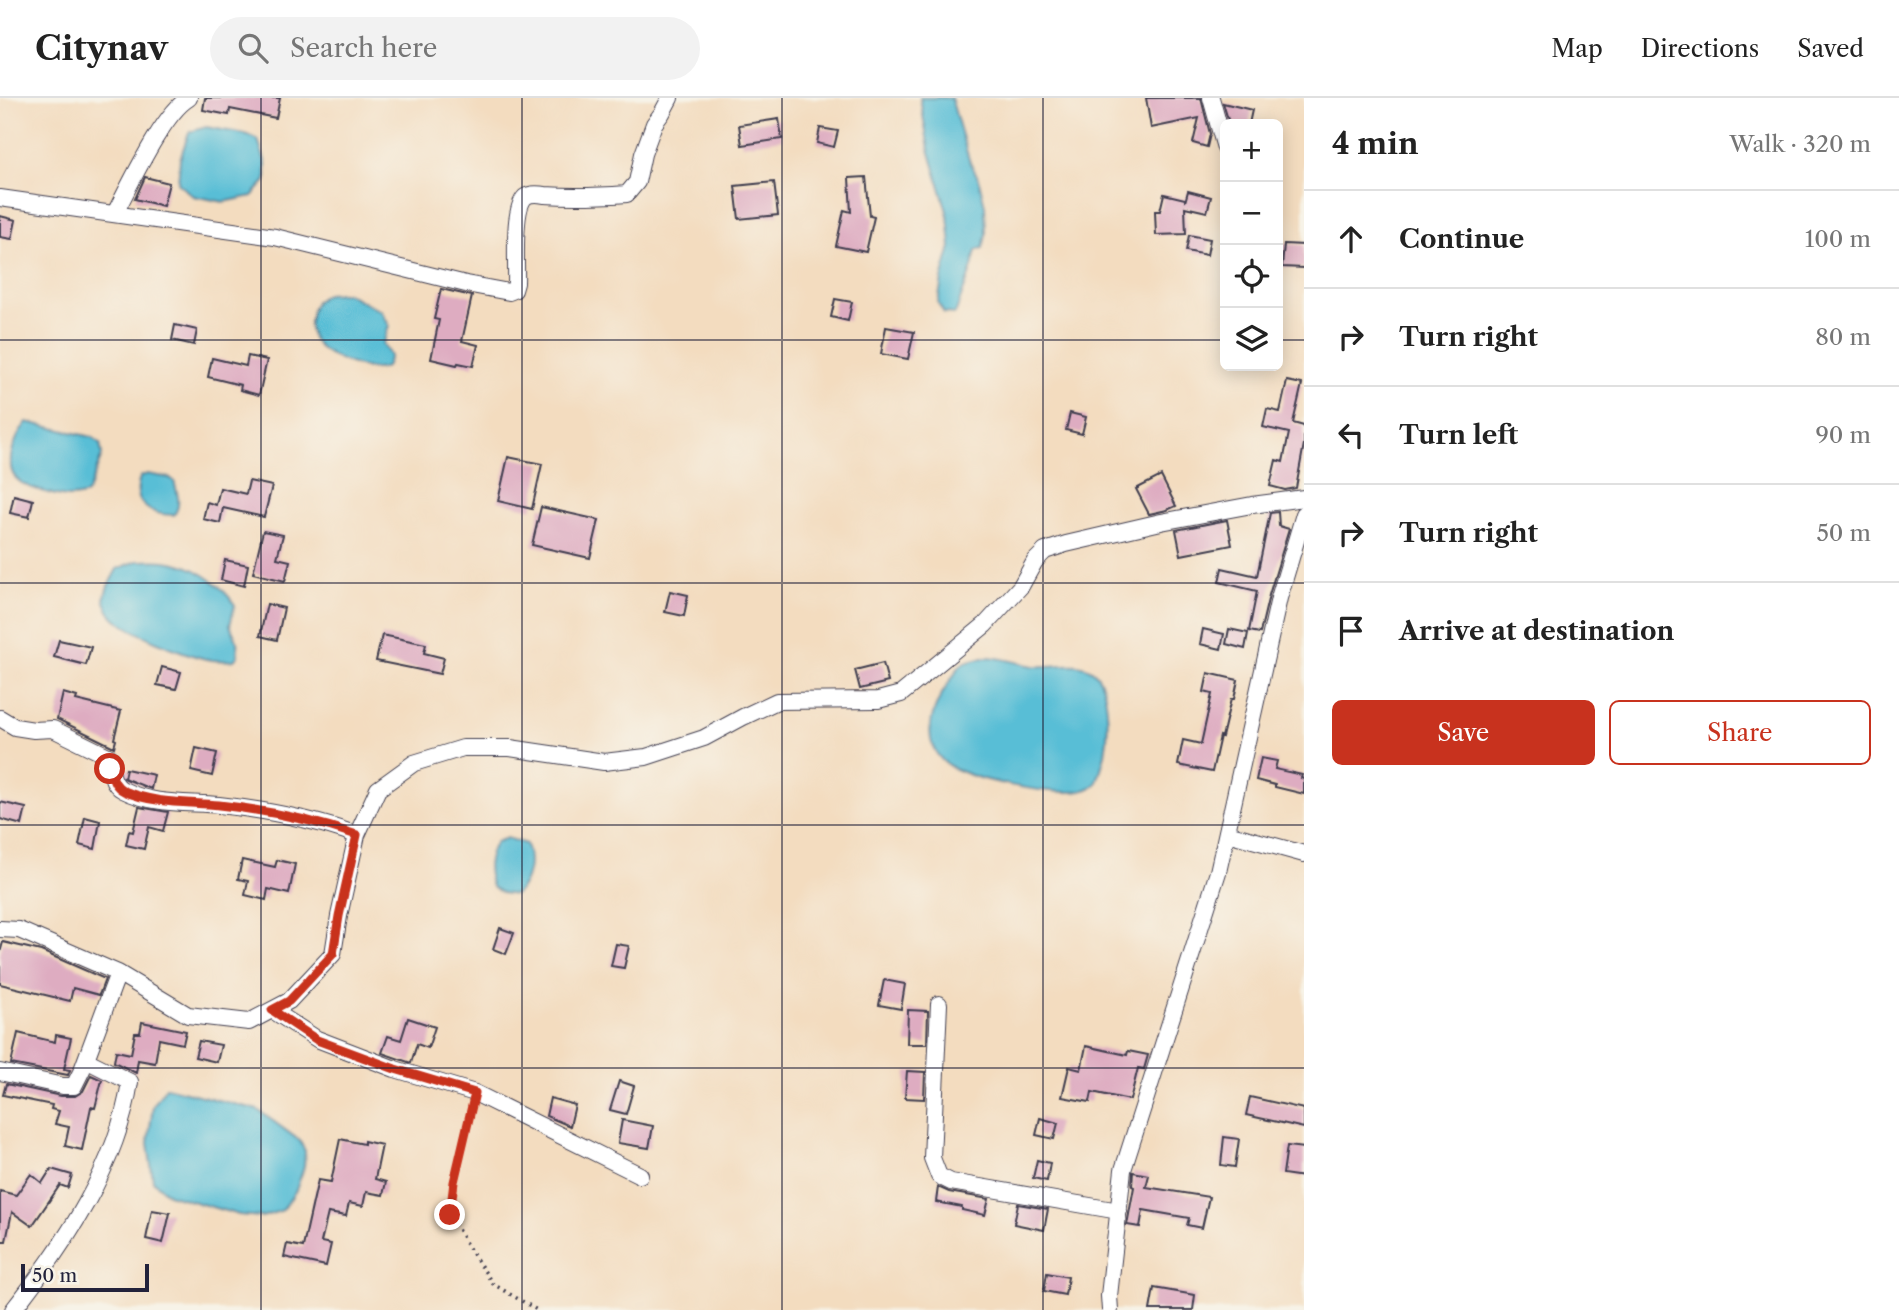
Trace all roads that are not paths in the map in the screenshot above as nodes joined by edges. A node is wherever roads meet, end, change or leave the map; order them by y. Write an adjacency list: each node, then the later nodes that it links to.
1 (189, 98): 6 (street)
2 (670, 98): 6 (street)
3 (1211, 98): 4 (street)
4 (1220, 130)
5 (0, 198): 6 (street)
6 (115, 213)
7 (1304, 498): 11 (street)
8 (1304, 514): 10 (street)
9 (0, 718): 11 (street)
10 (1227, 833): 12 (street); 20 (street)
11 (357, 835): 16 (street)
12 (1304, 854)
13 (0, 929): 14 (street)
14 (118, 973): 16 (street); 17 (street)
15 (939, 1004): 20 (street)
16 (272, 1010): 19 (street)
17 (86, 1060): 18 (street); 21 (street)
18 (0, 1072)
19 (640, 1174)
20 (1119, 1211): 22 (street)
21 (13, 1310)
22 (1110, 1310)

